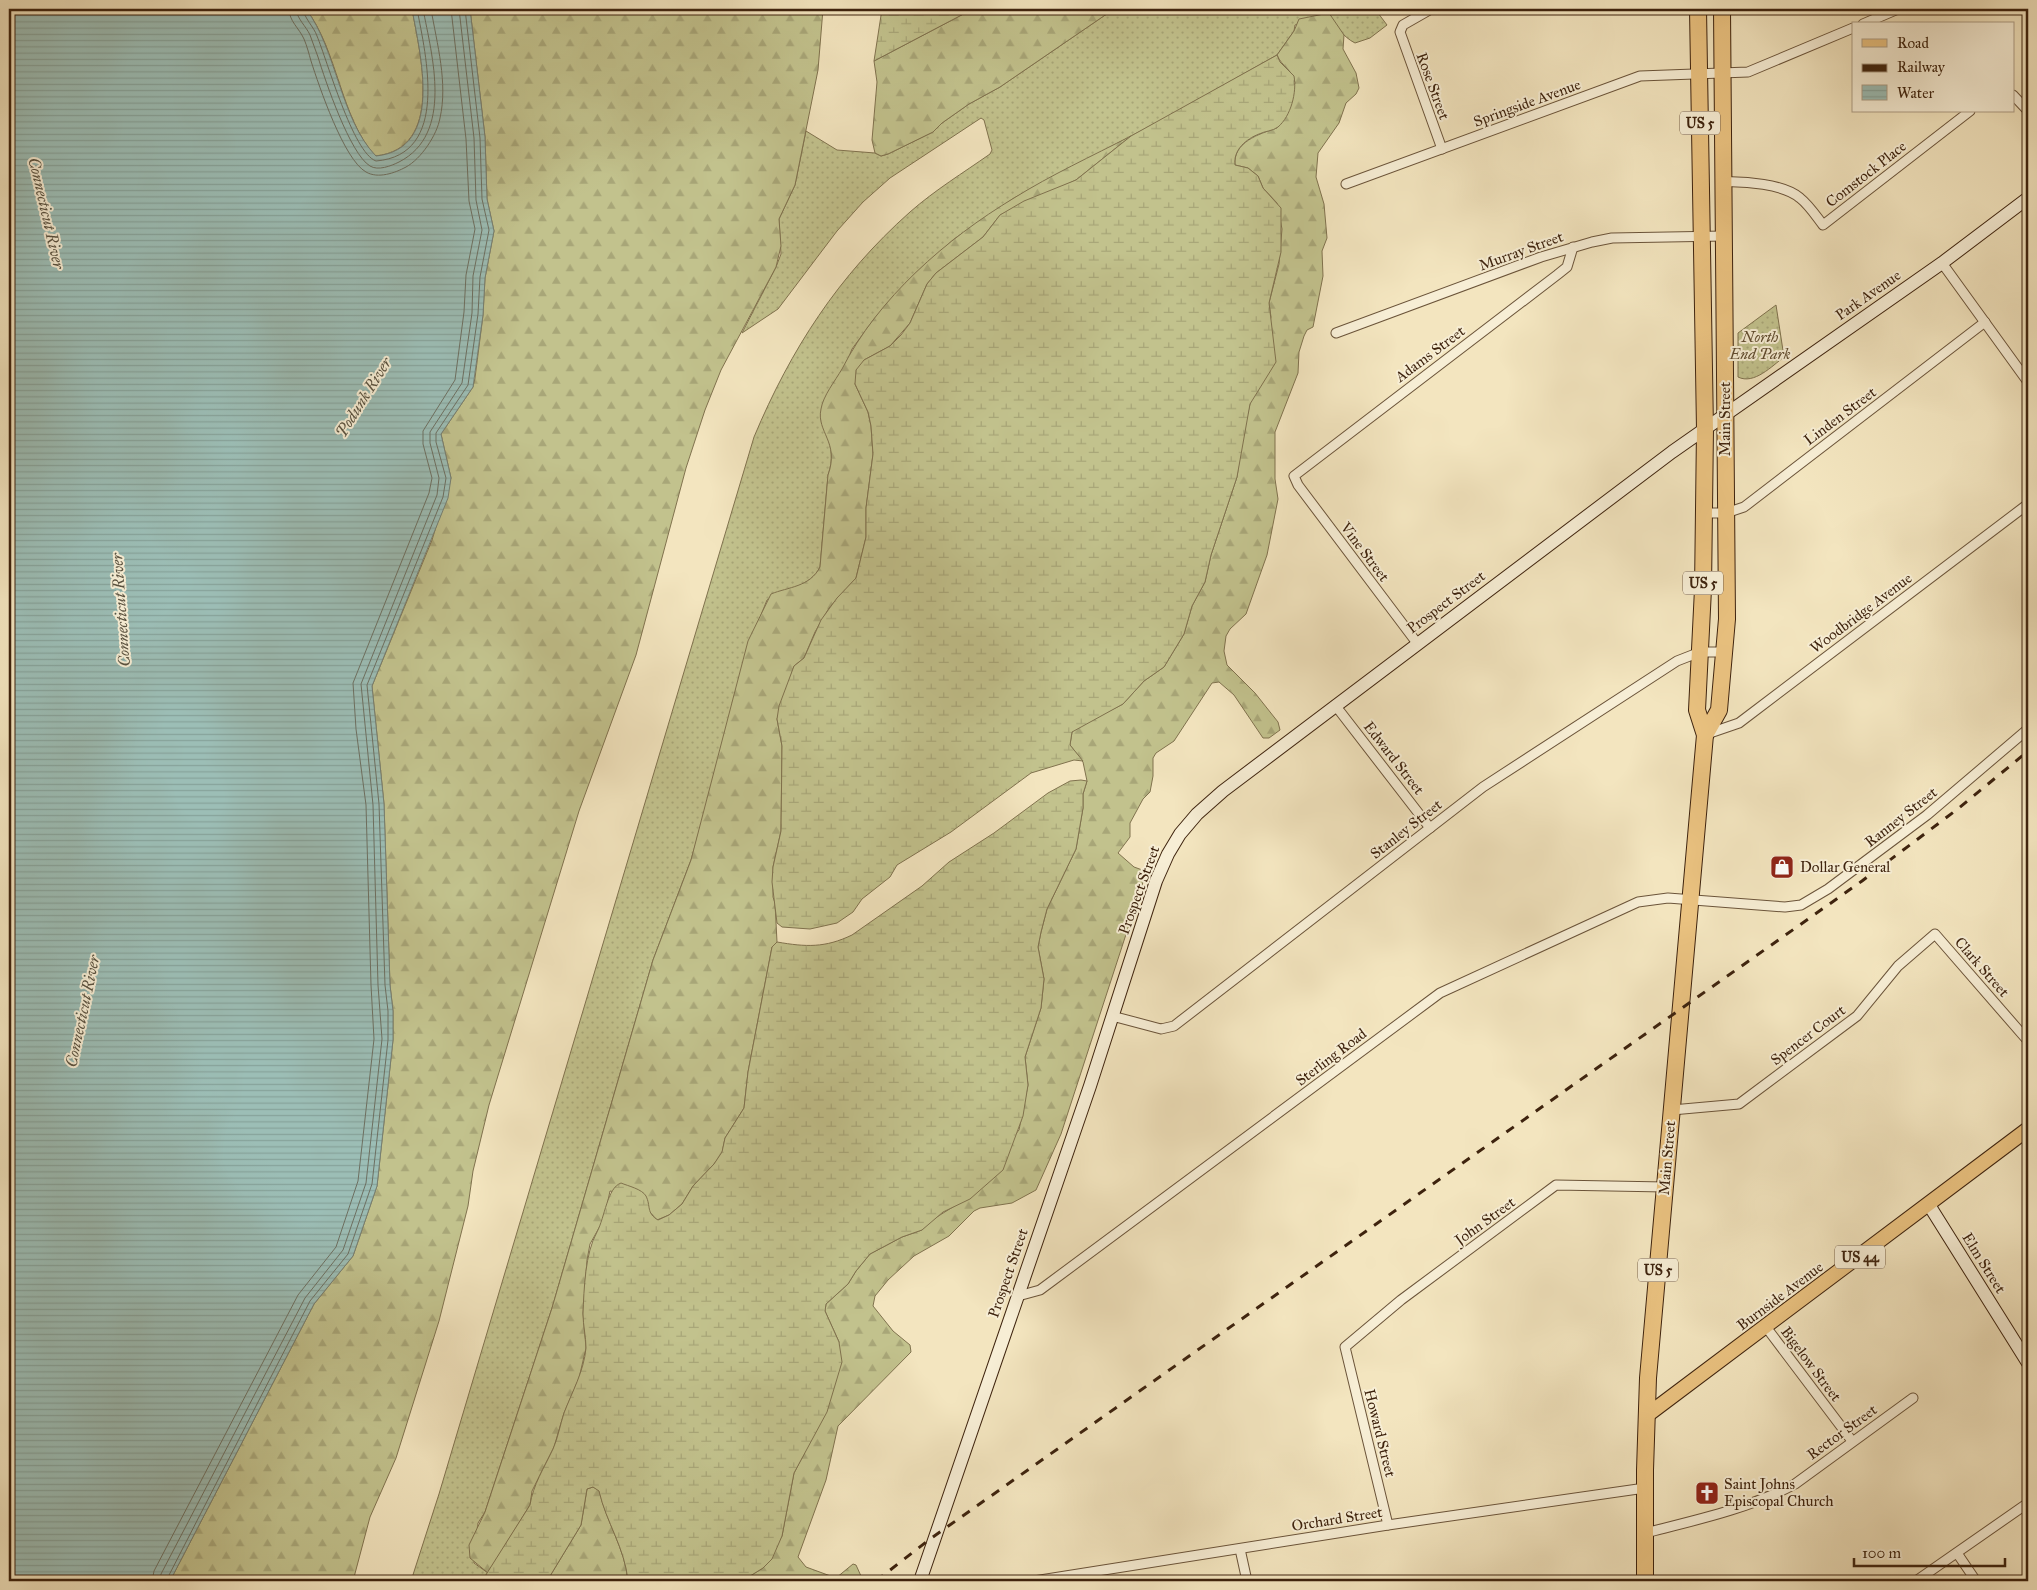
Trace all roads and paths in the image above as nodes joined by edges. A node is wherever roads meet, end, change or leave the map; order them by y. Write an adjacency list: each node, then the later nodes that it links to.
1 (1431, 9): 12 (street, Rose Street)
2 (1698, 9): 7 (highway, Main Street / US 5)
3 (1722, 9): 8 (highway, Main Street / US 5)
4 (1898, 9): 5 (street)
5 (1868, 22)
6 (1852, 28): 8 (street, Springside Avenue)
7 (1699, 74): 8 (street, Springside Avenue); 12 (street, Springside Avenue); 17 (highway, Main Street / US 5)
8 (1722, 74): 13 (highway, Main Street / US 5)
9 (2014, 96): 10 (street)
10 (2028, 111)
11 (1969, 112): 13 (street, Comstock Place)
12 (1442, 150): 14 (street, Springside Avenue)
13 (1723, 182): 16 (highway, Main Street / US 5)
14 (1346, 184)
15 (2028, 198): 19 (main road, Park Avenue)
16 (1724, 236): 17 (street, Murray Street); 23 (highway, Main Street / US 5)
17 (1703, 237): 18 (street, Murray Street); 24 (highway, Main Street / US 5)
18 (1573, 247): 21 (street, Murray Street); 25 (street, Adams Street)
19 (1942, 263): 20 (street); 23 (main road, Park Avenue)
20 (1985, 322): 22 (street); 28 (street, Linden Street)
21 (1336, 333)
22 (2027, 379)
23 (1725, 416): 24 (main road, Prospect Street); 28 (highway, Main Street / US 5)
24 (1705, 429): 27 (highway, Main Street / US 5); 29 (main road, Prospect Street)
25 (1294, 476): 29 (street, Vine Street)
26 (2028, 504): 34 (street, Woodbridge Avenue)
27 (1704, 513): 28 (street, Linden Street); 30 (highway, Main Street / US 5)
28 (1726, 513): 31 (highway, Main Street / US 5)
29 (1417, 643): 32 (main road, Prospect Street)
30 (1700, 652): 31 (street, Stanley Street); 34 (highway, Main Street / US 5); 35 (street, Stanley Street)
31 (1725, 652): 34 (highway, Main Street / US 5)
32 (1335, 705): 35 (street, Edward Street); 38 (main road, Prospect Street)
33 (2028, 729): 36 (street, Ranney Street)
34 (1705, 734): 36 (highway, Main Street / US 5)
35 (1430, 828): 38 (street, Stanley Street)
36 (1690, 900): 40 (highway, Main Street / US 5); 44 (street, Sterling Road)
37 (1935, 934): 39 (street, Clark Street); 40 (street, Spencer Court)
38 (1112, 1016): 44 (main road, Prospect Street)
39 (2028, 1041)
40 (1672, 1110): 42 (highway, Main Street / US 5)
41 (2028, 1129): 43 (main road, Burnside Avenue / US 44)
42 (1665, 1187): 46 (street, John Street); 49 (highway, Main Street / US 5)
43 (1929, 1205): 45 (main road, Burnside Avenue / US 44); 47 (main road, Elm Street)
44 (1018, 1296): 58 (main road, Prospect Street)
45 (1766, 1327): 49 (main road, Burnside Avenue / US 44); 50 (street, Bigelow Street)
46 (1345, 1348): 53 (street, Howard Street)
47 (2028, 1363)
48 (1913, 1398): 50 (street, Rector Street)
49 (1646, 1416): 51 (highway, Main Street / US 5)
50 (1852, 1441): 54 (street, Rector Street)
51 (1645, 1488): 53 (street, Orchard Street); 54 (highway, Main Street / US 5)
52 (2028, 1503): 56 (street)
53 (1388, 1525): 55 (street, Orchard Street)
54 (1645, 1533): 61 (highway, Main Street / US 5)
55 (1240, 1549): 57 (street, Orchard Street); 60 (street)
56 (1957, 1553): 62 (street); 63 (street)
57 (1098, 1577): 59 (street, Orchard Street)
58 (920, 1581)
59 (1034, 1581)
60 (1247, 1581)
61 (1645, 1581)
62 (1916, 1581)
63 (1976, 1581)

